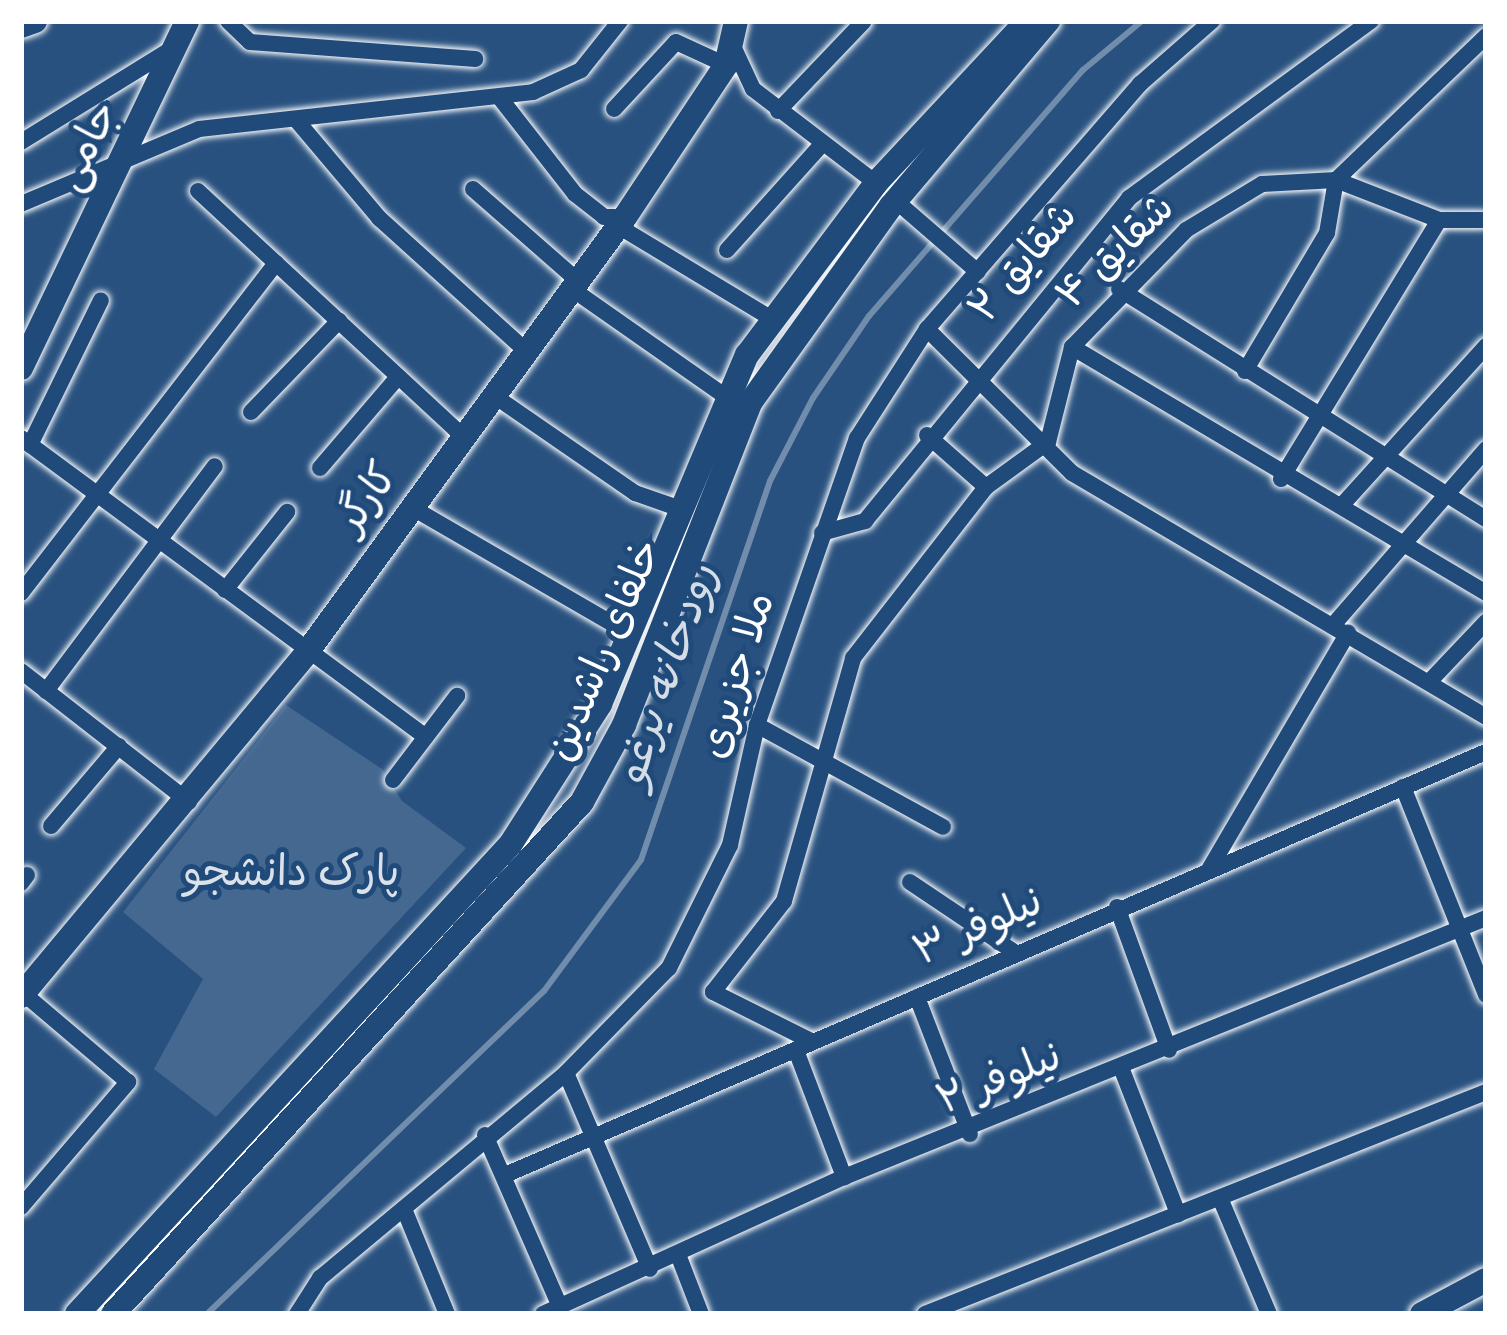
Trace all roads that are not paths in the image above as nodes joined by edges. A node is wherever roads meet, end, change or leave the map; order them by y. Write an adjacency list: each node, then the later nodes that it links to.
1 (35, 21): 10 (main road)
2 (228, 21): 15 (street)
3 (601, 21): 13 (street)
4 (620, 21): 13 (street)
5 (864, 21): 18 (street)
6 (1027, 21): 24 (main road)
7 (1048, 21): 27 (main road, خلفای راشدین)
8 (1212, 21): 34 (street, ملا جزیری)
9 (1371, 21): 46 (street, شقایق ۲)
10 (21, 26)
11 (183, 31): 20 (street); 22 (main road, جامی)
12 (1486, 36): 23 (street)
13 (602, 44): 16 (street)
14 (732, 44): 17 (street); 18 (street); 31 (main road, کارگر)
15 (475, 58)
16 (500, 98): 19 (street); 31 (street)
17 (614, 109)
18 (778, 111): 21 (street)
19 (298, 122): 22 (street); 43 (street)
20 (21, 142)
21 (822, 144): 24 (street); 32 (street)
22 (133, 150): 28 (street); 44 (main road, جامی)
23 (1336, 180): 29 (street, شقایق ۴); 36 (street, شقایق ۴); 45 (street)
24 (876, 183): 27 (main road); 38 (main road)
25 (473, 188): 35 (street)
26 (198, 190): 33 (street)
27 (896, 202): 34 (street); 123 (main road, خلفای راشدین)
28 (21, 204)
29 (1439, 220): 30 (street, شقایق ۴); 51 (street)
30 (1485, 220)
31 (622, 222): 35 (main road, کارگر); 38 (street)
32 (728, 250)
33 (276, 263): 39 (street); 63 (street)
34 (978, 272): 40 (street, ملا جزیری)
35 (575, 285): 43 (main road, کارگر); 49 (street)
36 (1120, 289): 42 (street, شقایق ۴); 45 (street)
37 (101, 300): 54 (street)
38 (772, 319): 49 (main road)
39 (339, 321): 47 (street); 50 (street)
40 (927, 329): 46 (street); 69 (street, ملا جزیری)
41 (1486, 346): 57 (street)
42 (1072, 347): 55 (street, شقایق ۴); 60 (street)
43 (526, 351): 48 (main road, کارگر)
44 (21, 368)
45 (1245, 370): 51 (street)
46 (977, 375): 52 (street, شقایق ۲); 55 (street)
47 (398, 377): 53 (street); 59 (street)
48 (493, 395): 53 (main road, کارگر); 66 (street)
49 (725, 396): 66 (main road)
50 (251, 412)
51 (1319, 424): 57 (street); 60 (street)
52 (927, 435): 61 (street); 69 (street, شقایق ۲)
53 (464, 436): 65 (main road, کارگر)
54 (26, 442): 63 (street)
55 (1048, 442): 61 (street); 76 (street)
56 (1486, 449): 62 (street)
57 (1382, 453): 62 (street); 64 (street)
58 (215, 466): 71 (street)
59 (320, 468)
60 (1281, 479): 64 (street)
61 (986, 487): 88 (street)
62 (1447, 489): 68 (street); 70 (street)
63 (98, 496): 71 (street); 73 (street)
64 (1342, 505): 70 (street)
65 (411, 507): 77 (street); 78 (main road, کارگر)
66 (675, 507): 77 (main road)
67 (287, 512): 72 (street)
68 (1486, 519)
69 (822, 533): 84 (street, ملا جزیری)
70 (1403, 541): 74 (street); 76 (street)
71 (160, 542): 72 (street); 81 (street)
72 (225, 590): 78 (street)
73 (21, 593)
74 (1486, 593)
75 (1486, 622): 80 (street)
76 (1341, 629): 80 (street); 94 (street)
77 (628, 633): 122 (main road)
78 (308, 651): 85 (street); 91 (main road, کارگر)
79 (21, 671): 81 (street)
80 (1429, 682): 83 (street)
81 (46, 691): 86 (street)
82 (457, 696): 85 (street)
83 (1486, 717)
84 (757, 725): 88 (street); 106 (street, ملا جزیری)
85 (426, 736): 89 (street)
86 (119, 746): 91 (street); 92 (street)
87 (1486, 752): 90 (street, نیلوفر ۳)
88 (824, 764): 93 (street); 103 (street)
89 (393, 780)
90 (1403, 787): 94 (street, نیلوفر ۳); 98 (street)
91 (190, 803): 101 (main road, کارگر)
92 (51, 826)
93 (943, 826)
94 (1210, 868): 96 (street, نیلوفر ۳)
95 (910, 882): 99 (street)
96 (1117, 908): 99 (street, نیلوفر ۳); 104 (street)
97 (1486, 918): 98 (street, نیلوفر ۲)
98 (1460, 928): 100 (street); 104 (street, نیلوفر ۲)
99 (1014, 952): 102 (street, نیلوفر ۳)
100 (1486, 994)
101 (22, 995): 114 (street)
102 (917, 997): 103 (street, نیلوفر ۳); 108 (street)
103 (805, 1048): 110 (street, نیلوفر ۳); 112 (street)
104 (1169, 1051): 105 (street, نیلوفر ۲)
105 (1122, 1070): 108 (street, نیلوفر ۲); 116 (street)
106 (566, 1073): 109 (street, ملا جزیری); 110 (street)
107 (1486, 1092): 113 (street)
108 (970, 1134): 112 (street, نیلوفر ۲)
109 (485, 1136): 111 (street); 115 (street, ملا جزیری)
110 (596, 1137): 111 (street, نیلوفر ۳); 118 (street)
111 (505, 1175): 121 (street)
112 (844, 1178): 117 (street, نیلوفر ۲)
113 (1220, 1198): 116 (street); 128 (street)
114 (21, 1207)
115 (404, 1209): 124 (street, ملا جزیری); 125 (street)
116 (1178, 1214): 127 (street)
117 (679, 1257): 118 (street, نیلوفر ۲); 126 (street)
118 (650, 1269): 121 (street, نیلوفر ۲)
119 (1486, 1280): 129 (main road)
120 (1486, 1297): 130 (main road)
121 (552, 1311)
122 (77, 1314)
123 (113, 1314)
124 (297, 1314)
125 (447, 1314)
126 (701, 1314)
127 (926, 1314)
128 (1269, 1314)
129 (1421, 1314)
130 (1446, 1314)

